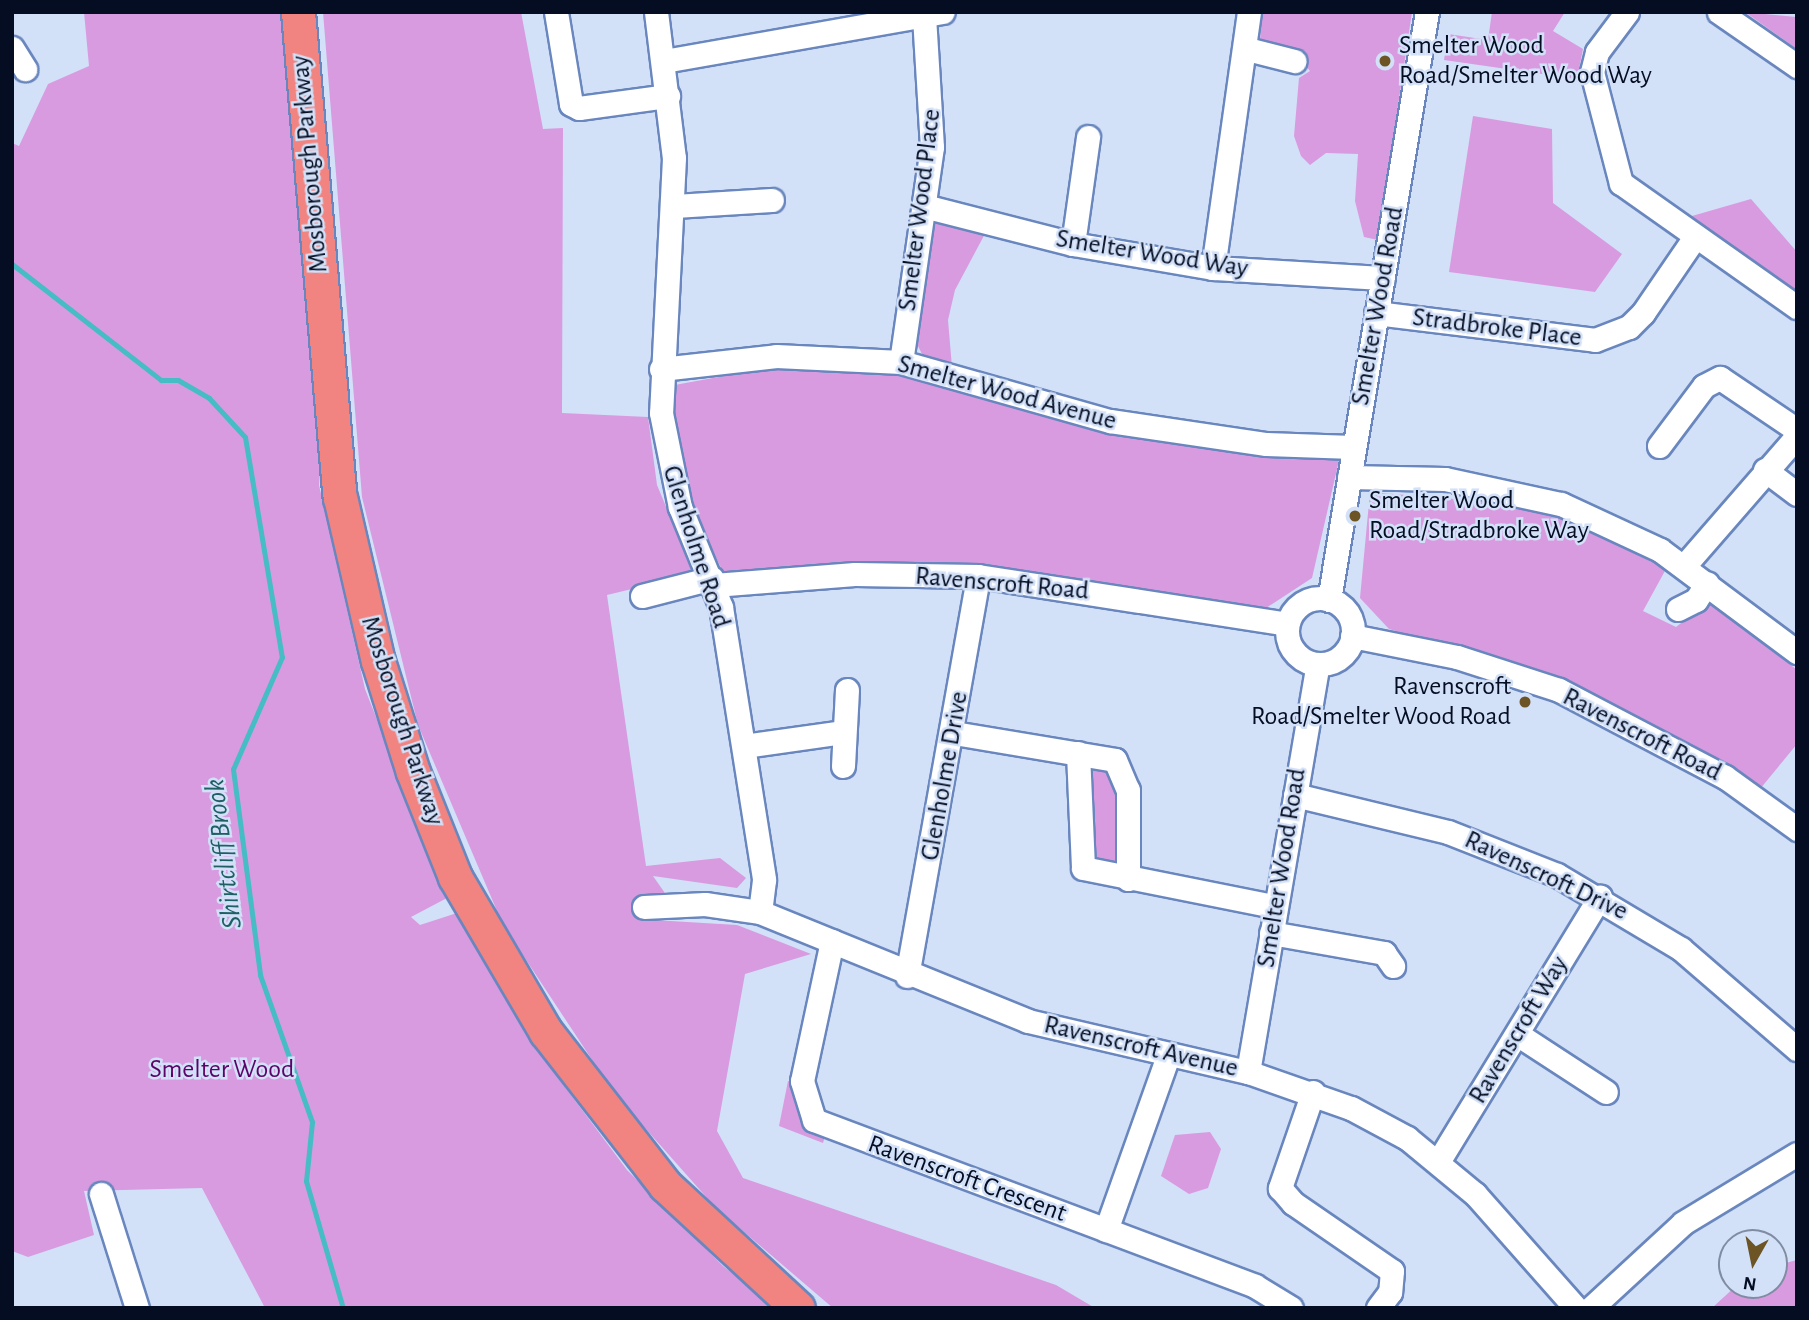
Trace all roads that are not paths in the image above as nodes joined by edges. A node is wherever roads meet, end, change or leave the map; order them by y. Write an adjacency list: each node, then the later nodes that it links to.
1 (298, 12): 74 (highway, Mosborough Parkway)
2 (556, 12): 15 (street)
3 (656, 12): 11 (street, Glenholme Road)
4 (1249, 12): 10 (street)
5 (1427, 12): 23 (street, Smelter Wood Road)
6 (1627, 12): 20 (street)
7 (1719, 12): 13 (street)
8 (933, 14): 11 (street); 19 (street, Smelter Wood Place)
9 (12, 48): 14 (street)
10 (1247, 49): 12 (street); 22 (street)
11 (664, 61): 15 (street, Glenholme Road)
12 (1294, 61)
13 (1797, 66)
14 (25, 69)
15 (668, 96): 18 (street, Glenholme Road)
16 (1088, 137): 21 (street)
17 (772, 200): 18 (street)
18 (674, 206): 27 (street, Glenholme Road)
19 (924, 206): 21 (street, Smelter Wood Way); 26 (street, Smelter Wood Place)
20 (1695, 237): 24 (street); 25 (street, Stradbroke Place)
21 (1073, 244): 22 (street, Smelter Wood Way)
22 (1213, 268): 23 (street, Smelter Wood Way)
23 (1383, 278): 25 (street, Smelter Wood Road)
24 (1797, 307)
25 (1376, 313): 31 (street, Smelter Wood Road)
26 (901, 362): 27 (street, Smelter Wood Avenue); 31 (street, Smelter Wood Avenue)
27 (661, 369): 37 (street, Glenholme Road)
28 (1797, 430): 30 (street)
29 (1797, 436): 32 (street)
30 (1659, 446)
31 (1353, 447): 33 (street, Smelter Wood Road)
32 (1765, 470): 34 (street); 35 (street)
33 (1349, 477): 35 (street); 40 (street, Smelter Wood Road)
34 (1797, 494)
35 (1684, 566): 38 (street)
36 (978, 576): 37 (street, Ravenscroft Road); 42 (street, Ravenscroft Road); 48 (street, Glenholme Drive)
37 (713, 582): 39 (street, Ravenscroft Road); 49 (street, Glenholme Road)
38 (1707, 583): 41 (street); 44 (street)
39 (642, 596)
40 (1329, 600): 42 (street); 43 (street)
41 (1678, 609)
42 (1287, 624): 45 (street)
43 (1352, 636): 45 (street); 53 (street, Ravenscroft Road)
44 (1797, 652)
45 (1318, 664): 52 (street, Smelter Wood Road)
46 (847, 690): 47 (street)
47 (844, 732): 49 (street); 51 (street)
48 (954, 733): 50 (street); 62 (street, Glenholme Drive)
49 (744, 746): 58 (street, Glenholme Road)
50 (1078, 753): 54 (street); 54 (street)
51 (843, 766)
52 (1295, 795): 55 (street, Ravenscroft Drive); 56 (street, Smelter Wood Road)
53 (1797, 829)
54 (1128, 879): 56 (street)
55 (1600, 897): 63 (street, Ravenscroft Way); 64 (street, Ravenscroft Drive)
56 (1274, 906): 59 (street, Smelter Wood Road)
57 (643, 907): 58 (street, Ravenscroft Avenue)
58 (760, 912): 60 (street, Ravenscroft Avenue)
59 (1271, 933): 61 (street); 66 (street, Smelter Wood Road)
60 (832, 942): 62 (street, Ravenscroft Avenue); 72 (street, Ravenscroft Crescent)
61 (1393, 966)
62 (907, 976): 65 (street, Ravenscroft Avenue)
63 (1517, 1034): 68 (street); 70 (street, Ravenscroft Way)
64 (1797, 1049)
65 (1168, 1056): 66 (street, Ravenscroft Avenue); 72 (street)
66 (1248, 1072): 67 (street, Ravenscroft Avenue)
67 (1313, 1092): 70 (street, Ravenscroft Avenue); 76 (street)
68 (1606, 1092)
69 (1797, 1154): 78 (street)
70 (1438, 1162): 77 (street, Ravenscroft Avenue)
71 (101, 1194): 73 (street)
72 (1106, 1230): 75 (street, Ravenscroft Crescent)
73 (137, 1308)
74 (798, 1308)
75 (1291, 1308)
76 (1378, 1308)
77 (1576, 1308)
78 (1591, 1308)

